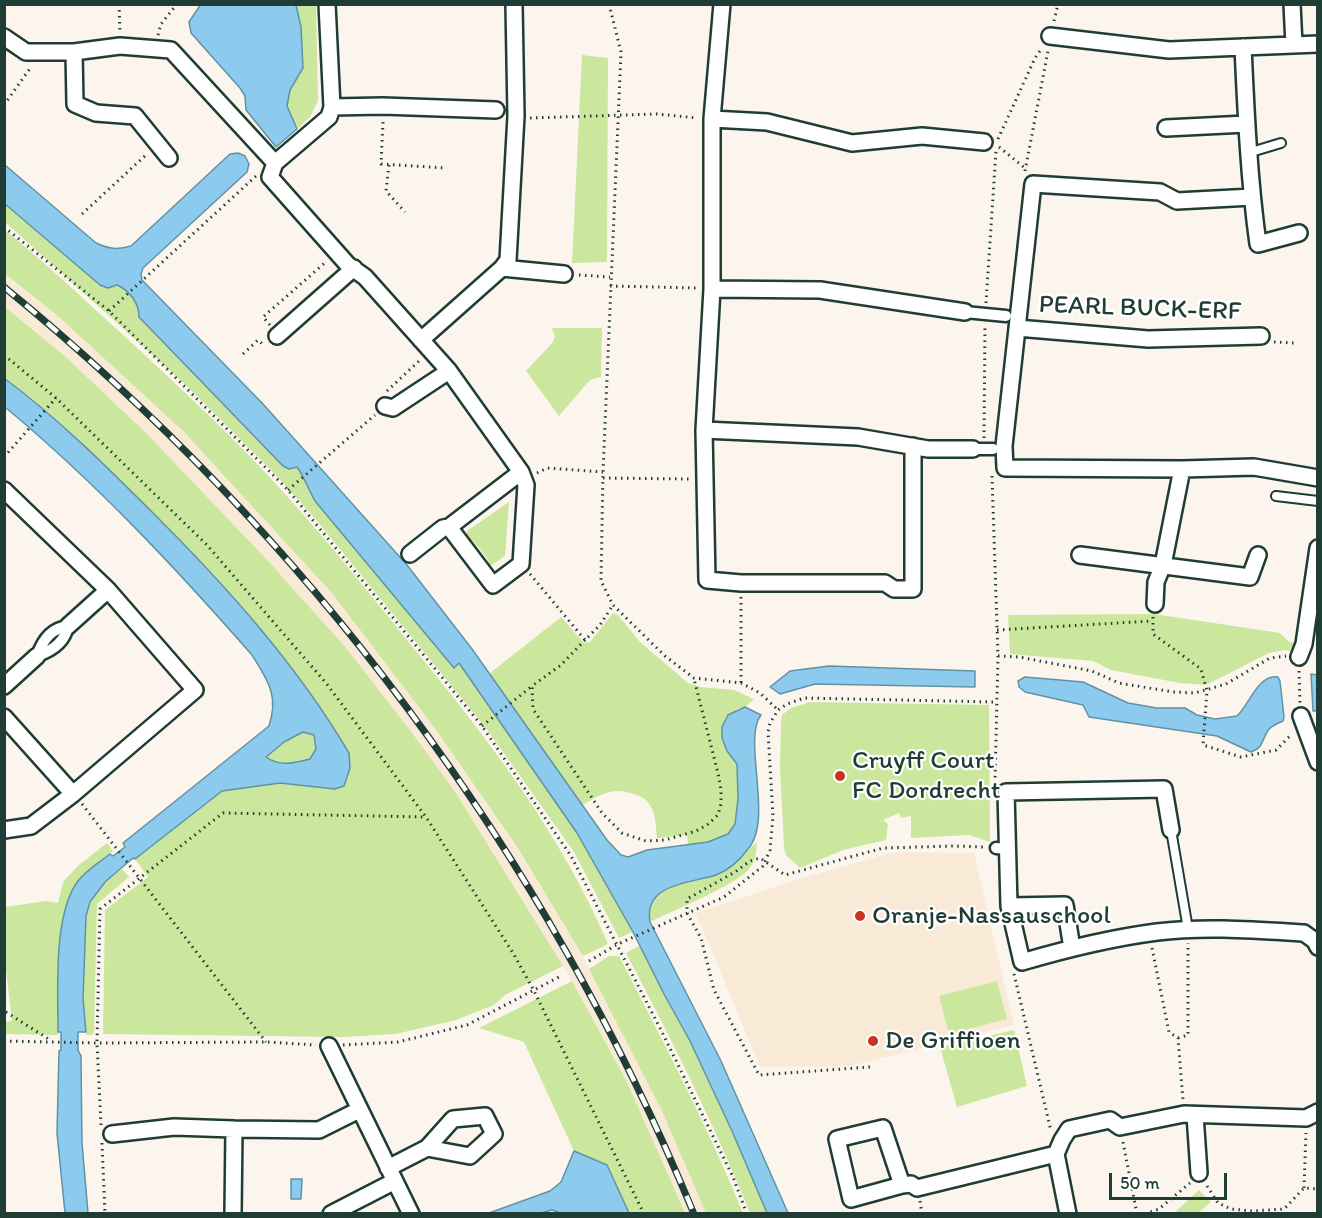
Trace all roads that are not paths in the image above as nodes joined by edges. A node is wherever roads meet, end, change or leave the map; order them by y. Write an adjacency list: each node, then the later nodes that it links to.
1 (327, 4): 11 (street)
2 (513, 4): 24 (street)
3 (722, 4): 13 (street)
4 (1292, 4): 8 (street)
5 (1050, 36): 9 (street)
6 (4, 37): 10 (street)
7 (1317, 44): 8 (street)
8 (1293, 45): 9 (street)
9 (1243, 47): 14 (street)
10 (74, 52): 19 (street); 20 (street)
11 (332, 107): 12 (street); 20 (street)
12 (496, 110)
13 (712, 119): 16 (street); 26 (street)
14 (1246, 124): 15 (street); 18 (street)
15 (1167, 128)
16 (990, 143)
17 (1281, 143): 18 (lane)
18 (1248, 153): 21 (street)
19 (169, 158)
20 (273, 170): 23 (street)
21 (1252, 197): 22 (street); 29 (street, PEARL BUCK-ERF)
22 (1299, 233)
23 (354, 268): 30 (street); 32 (street)
24 (502, 268): 25 (street); 32 (street)
25 (564, 274)
26 (712, 289): 27 (street); 35 (street)
27 (965, 312): 28 (street)
28 (1006, 316)
29 (1017, 328): 31 (street, PEARL BUCK-ERF); 38 (street, PEARL BUCK-ERF)
30 (272, 333)
31 (1261, 336)
32 (426, 345): 33 (street)
33 (449, 371): 34 (street); 39 (street)
34 (385, 406)
35 (705, 430): 36 (street); 36 (street)
36 (913, 446): 37 (street)
37 (983, 449)
38 (1182, 470): 40 (street, PEARL BUCK-ERF); 49 (street)
39 (521, 472): 44 (street); 44 (street)
40 (1317, 477)
41 (6, 496): 51 (street)
42 (1276, 496): 43 (lane)
43 (1317, 501)
44 (449, 527): 46 (street)
45 (1317, 548): 50 (street)
46 (410, 554)
47 (1080, 555): 49 (street)
48 (1258, 555): 49 (street)
49 (1163, 565): 52 (street)
50 (1316, 565): 55 (street)
51 (108, 590): 53 (street); 60 (street)
52 (1155, 604)
53 (68, 626): 54 (street)
54 (37, 656): 56 (street)
55 (1299, 657)
56 (4, 686)
57 (4, 717): 60 (street)
58 (1303, 723): 59 (street)
59 (1317, 762)
60 (73, 794): 61 (street)
61 (4, 830)
62 (1171, 830): 63 (street); 64 (lane)
63 (1009, 906): 66 (street); 66 (street)
64 (1188, 930): 65 (street); 66 (street)
65 (1317, 942)
66 (1072, 948)
67 (329, 1046): 68 (street)
68 (359, 1110): 71 (street); 76 (street)
69 (1189, 1114): 70 (street); 74 (street); 75 (street)
70 (1312, 1115)
71 (234, 1129): 72 (street); 78 (street)
72 (112, 1134)
73 (428, 1148): 76 (street)
74 (1056, 1154): 77 (street); 81 (street)
75 (1199, 1173)
76 (391, 1174): 79 (street); 80 (street)
77 (902, 1185): 77 (street)
78 (233, 1214)
79 (331, 1214)
80 (411, 1214)
81 (1068, 1214)

